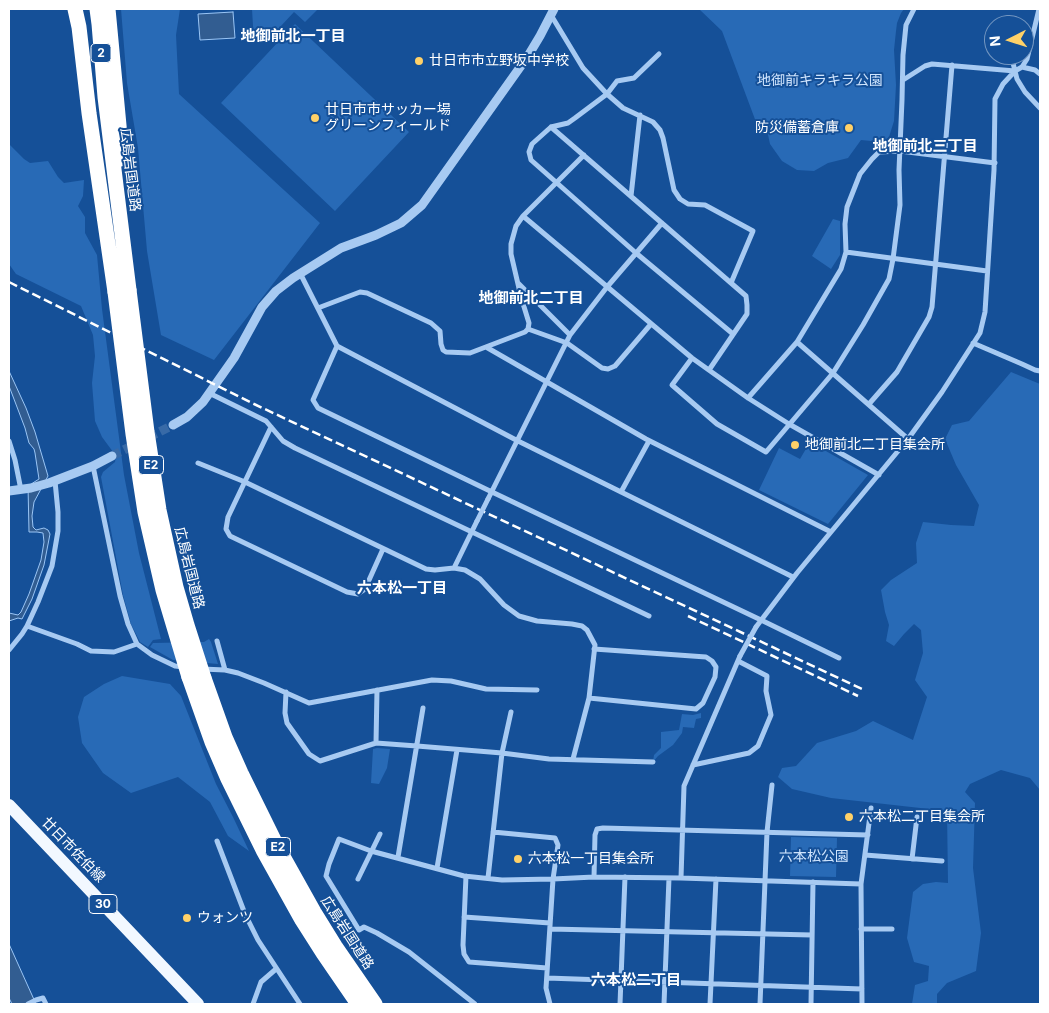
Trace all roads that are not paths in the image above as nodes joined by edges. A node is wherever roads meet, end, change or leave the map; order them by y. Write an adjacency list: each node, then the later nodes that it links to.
1 (75, 9): 17 (highway, 2)
2 (97, 9): 8 (highway, 2)
3 (102, 9): 8 (highway)
4 (108, 9): 30 (highway)
5 (914, 9): 15 (street)
6 (1038, 9): 12 (street)
7 (552, 12): 16 (street); 36 (street)
8 (99, 24): 18 (highway, 2)
9 (659, 54): 16 (street)
10 (1014, 65): 13 (street)
11 (952, 66): 13 (street); 15 (street); 24 (street)
12 (1022, 67): 13 (street); 14 (street)
13 (1015, 71): 19 (street); 25 (street)
14 (1040, 74)
15 (903, 80): 22 (street)
16 (607, 94): 20 (street); 21 (street)
17 (87, 96): 40 (highway, 広島岩国道路 / E2)
18 (105, 97): 30 (highway, 広島岩国道路 / E2)
19 (1040, 108)
20 (640, 115): 27 (street); 38 (street)
21 (551, 127): 23 (street); 26 (street)
22 (900, 151): 24 (street); 31 (street); 33 (street)
23 (584, 156): 26 (street); 27 (street)
24 (945, 157): 25 (street); 34 (street)
25 (994, 163): 35 (street)
26 (556, 183): 28 (street); 32 (street)
27 (630, 196): 29 (street)
28 (523, 216): 37 (street); 39 (street)
29 (662, 223): 32 (street); 38 (street)
30 (121, 226): 40 (highway, 広島岩国道路 / E2)
31 (846, 252): 33 (street); 46 (street)
32 (636, 253): 39 (street); 44 (street)
33 (893, 259): 34 (street); 54 (street)
34 (936, 264): 35 (street); 58 (street)
35 (987, 271): 48 (street)
36 (300, 273): 41 (street); 56 (street)
37 (518, 282): 43 (street); 45 (street)
38 (731, 283): 44 (street)
39 (607, 287): 42 (street); 45 (street)
40 (122, 291): 91 (highway, 広島岩国道路 / E2, bridge)
41 (318, 308): 49 (street); 50 (street)
42 (651, 324): 47 (street); 51 (street)
43 (528, 329): 47 (street); 50 (street)
44 (733, 334): 52 (street)
45 (570, 335): 47 (street)
46 (797, 342): 54 (street); 57 (street)
47 (567, 343): 55 (street)
48 (973, 344): 53 (street); 62 (street)
49 (337, 346): 64 (street); 74 (street)
50 (486, 347): 55 (street)
51 (692, 358): 52 (street); 59 (street)
52 (709, 370): 57 (street)
53 (1040, 370)
54 (833, 374): 58 (street); 59 (street)
55 (547, 382): 64 (street); 65 (street)
56 (209, 393): 60 (street); 61 (street)
57 (748, 398): 59 (street)
58 (869, 404): 62 (street)
59 (789, 424): 69 (street)
60 (173, 425)
61 (271, 427): 71 (street); 76 (street)
62 (908, 439): 69 (street)
63 (9, 441): 72 (street)
64 (518, 441): 74 (street); 75 (street)
65 (649, 441): 75 (street); 77 (street)
66 (112, 456): 68 (street)
67 (198, 463): 71 (street)
68 (94, 466): 70 (street); 85 (street)
69 (879, 475): 77 (street)
70 (52, 482): 72 (street); 83 (street)
71 (245, 482): 78 (street); 78 (street)
72 (21, 490): 73 (street)
73 (9, 491)
74 (492, 492): 76 (street, bridge); 82 (street)
75 (621, 492): 80 (street)
76 (472, 532): 79 (street); 81 (street)
77 (831, 532): 80 (street)
78 (383, 549): 79 (street)
79 (454, 568): 86 (street)
80 (793, 577): 82 (street)
81 (650, 616)
82 (761, 620): 88 (street, bridge); 89 (street)
83 (27, 626): 85 (street); 87 (street)
84 (217, 641): 90 (street)
85 (137, 644): 90 (street)
86 (594, 649): 95 (street); 95 (street)
87 (9, 650)
88 (739, 658): 104 (street); 104 (street)
89 (839, 658)
90 (225, 670): 94 (street)
91 (196, 678): 156 (highway, 広島岩国道路 / E2); 157 (highway, 広島岩国道路 / E2)
92 (377, 690): 93 (street); 94 (street); 98 (street)
93 (537, 690)
94 (286, 692): 98 (street)
95 (589, 698): 102 (street)
96 (423, 708): 99 (street)
97 (511, 712): 101 (street)
98 (376, 743): 99 (street)
99 (417, 746): 100 (street); 117 (street)
100 (457, 750): 101 (street); 120 (street)
101 (502, 754): 102 (street); 110 (street)
102 (573, 759): 103 (street)
103 (653, 762)
104 (693, 765): 109 (street)
105 (772, 785): 111 (street)
106 (9, 805): 153 (main road, 廿日市佐伯線 / 30)
107 (871, 808): 113 (street)
108 (917, 818): 118 (street)
109 (682, 830): 111 (street); 122 (street); 126 (street)
110 (493, 832): 123 (street); 128 (street)
111 (766, 832): 113 (street); 130 (street)
112 (380, 834): 115 (street)
113 (868, 834): 116 (street)
114 (217, 841): 143 (street)
115 (371, 851): 117 (street); 127 (street); 158 (street)
116 (865, 855): 118 (street); 132 (street)
117 (398, 857): 120 (street)
118 (912, 859): 119 (street)
119 (942, 861)
120 (437, 868): 121 (street)
121 (466, 876): 123 (street); 133 (street)
122 (594, 877): 124 (street); 128 (street)
123 (488, 878): 128 (street)
124 (626, 878): 125 (street); 136 (street)
125 (669, 878): 126 (street); 138 (street)
126 (681, 878): 129 (street)
127 (358, 879)
128 (553, 879): 134 (street)
129 (716, 879): 130 (street); 139 (street)
130 (765, 880): 131 (street); 140 (street)
131 (812, 882): 132 (street); 141 (street)
132 (861, 884): 137 (street)
133 (464, 918): 134 (street); 142 (street)
134 (550, 926): 136 (street); 142 (street)
135 (892, 929): 137 (street)
136 (623, 930): 138 (street); 145 (street)
137 (861, 930): 150 (street)
138 (667, 931): 139 (street); 146 (street)
139 (714, 932): 140 (street); 147 (street)
140 (763, 933): 141 (street); 148 (street)
141 (812, 934): 149 (street)
142 (547, 968): 144 (street)
143 (276, 969): 154 (street); 155 (street)
144 (547, 978): 145 (street); 159 (street)
145 (621, 980): 146 (street); 160 (street)
146 (664, 982): 147 (street); 161 (street)
147 (711, 983): 148 (street); 162 (street)
148 (761, 985): 149 (street); 163 (street)
149 (812, 987): 150 (street); 164 (street)
150 (862, 989): 165 (street)
151 (28, 1004): 152 (street)
152 (46, 1004)
153 (198, 1004)
154 (253, 1004)
155 (300, 1004)
156 (358, 1004)
157 (376, 1004)
158 (475, 1004)
159 (550, 1004)
160 (620, 1004)
161 (664, 1004)
162 (710, 1004)
163 (760, 1004)
164 (811, 1004)
165 (862, 1004)

